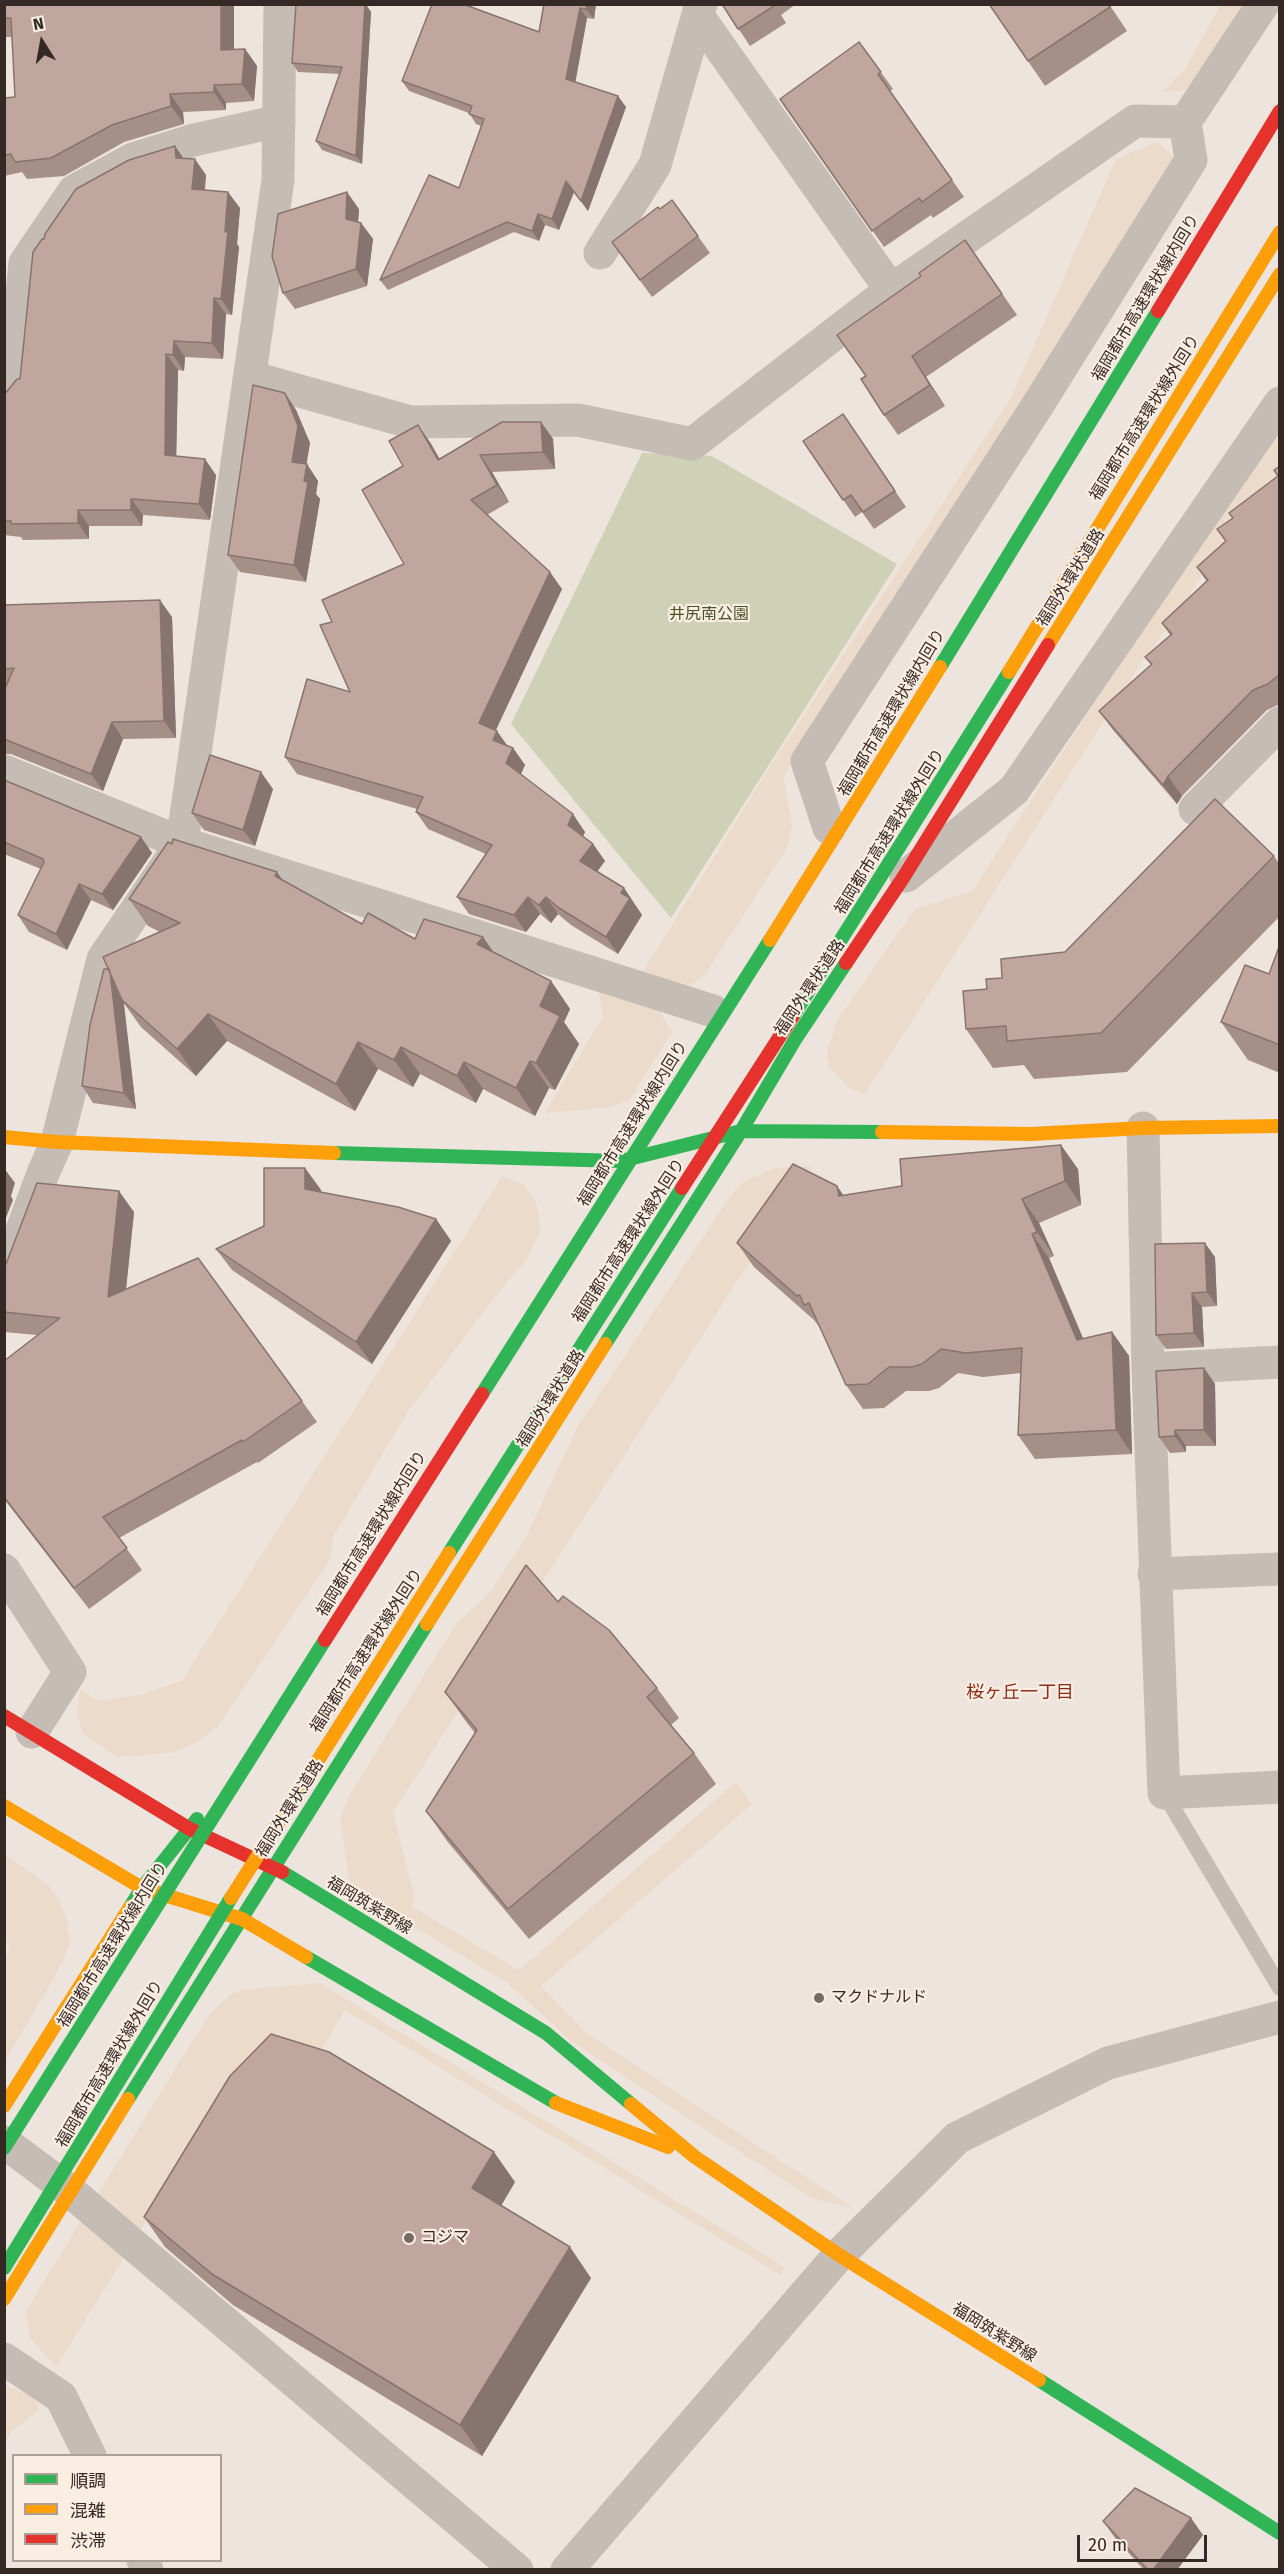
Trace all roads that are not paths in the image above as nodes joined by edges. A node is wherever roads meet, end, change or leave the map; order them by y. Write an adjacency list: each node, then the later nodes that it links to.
1 (280, 4): 8 (street)
2 (1263, 4): 9 (street)
3 (1273, 4): 5 (street)
4 (699, 10): 11 (street); 14 (street)
5 (1280, 14)
6 (1280, 111): 50 (main road, 福岡都市高速環状線内回り, bridge)
7 (1280, 120): 21 (main road)
8 (279, 121): 12 (street); 15 (street)
9 (1185, 122): 14 (street); 21 (street)
10 (1280, 232): 54 (main road, 福岡都市高速環状線外回り, bridge)
11 (600, 253)
12 (15, 259): 16 (street)
13 (1280, 274): 23 (main road, 福岡外環状道路)
14 (891, 290): 15 (street)
15 (249, 377): 22 (street)
16 (4, 398)
17 (1280, 403): 23 (street)
18 (1280, 723): 20 (street)
19 (4, 771): 22 (street)
20 (1195, 809)
21 (829, 828): 24 (main road)
22 (182, 843): 24 (street); 29 (street)
23 (903, 878): 27 (main road, 福岡外環状道路)
24 (712, 1011): 30 (main road)
25 (1280, 1126): 26 (main road)
26 (1143, 1128): 27 (main road); 33 (street)
27 (741, 1131): 30 (main road); 43 (main road, 福岡外環状道路)
28 (4, 1137): 29 (main road)
29 (57, 1142): 30 (main road); 31 (street)
30 (621, 1161): 42 (main road)
31 (4, 1278)
32 (1280, 1362): 33 (street)
33 (1148, 1369): 36 (street)
34 (1280, 1569): 36 (street)
35 (4, 1570): 38 (street)
36 (1154, 1574): 40 (street)
37 (4, 1716): 38 (main road, 福岡筑紫野線)
38 (32, 1732): 42 (main road, 福岡筑紫野線)
39 (1280, 1787): 40 (street)
40 (1164, 1793): 46 (lane)
41 (4, 1806): 44 (main road, 福岡筑紫野線)
42 (190, 1829): 43 (main road, 福岡筑紫野線); 44 (main road)
43 (273, 1866): 45 (main road, 福岡外環状道路); 51 (main road, 福岡筑紫野線)
44 (142, 1888): 45 (main road, 福岡筑紫野線); 48 (main road)
45 (242, 1919): 51 (main road, 福岡筑紫野線); 52 (main road, 福岡外環状道路)
46 (1280, 1988)
47 (1280, 2017): 53 (street)
48 (4, 2106)
49 (4, 2142): 52 (street)
50 (4, 2148)
51 (695, 2157): 53 (main road, 福岡筑紫野線)
52 (71, 2192): 55 (main road, 福岡外環状道路); 59 (street)
53 (839, 2256): 58 (main road, 福岡筑紫野線); 60 (street)
54 (4, 2268)
55 (4, 2299)
56 (4, 2359): 57 (street)
57 (89, 2454)
58 (1280, 2533)
59 (517, 2570)
60 (567, 2570)

